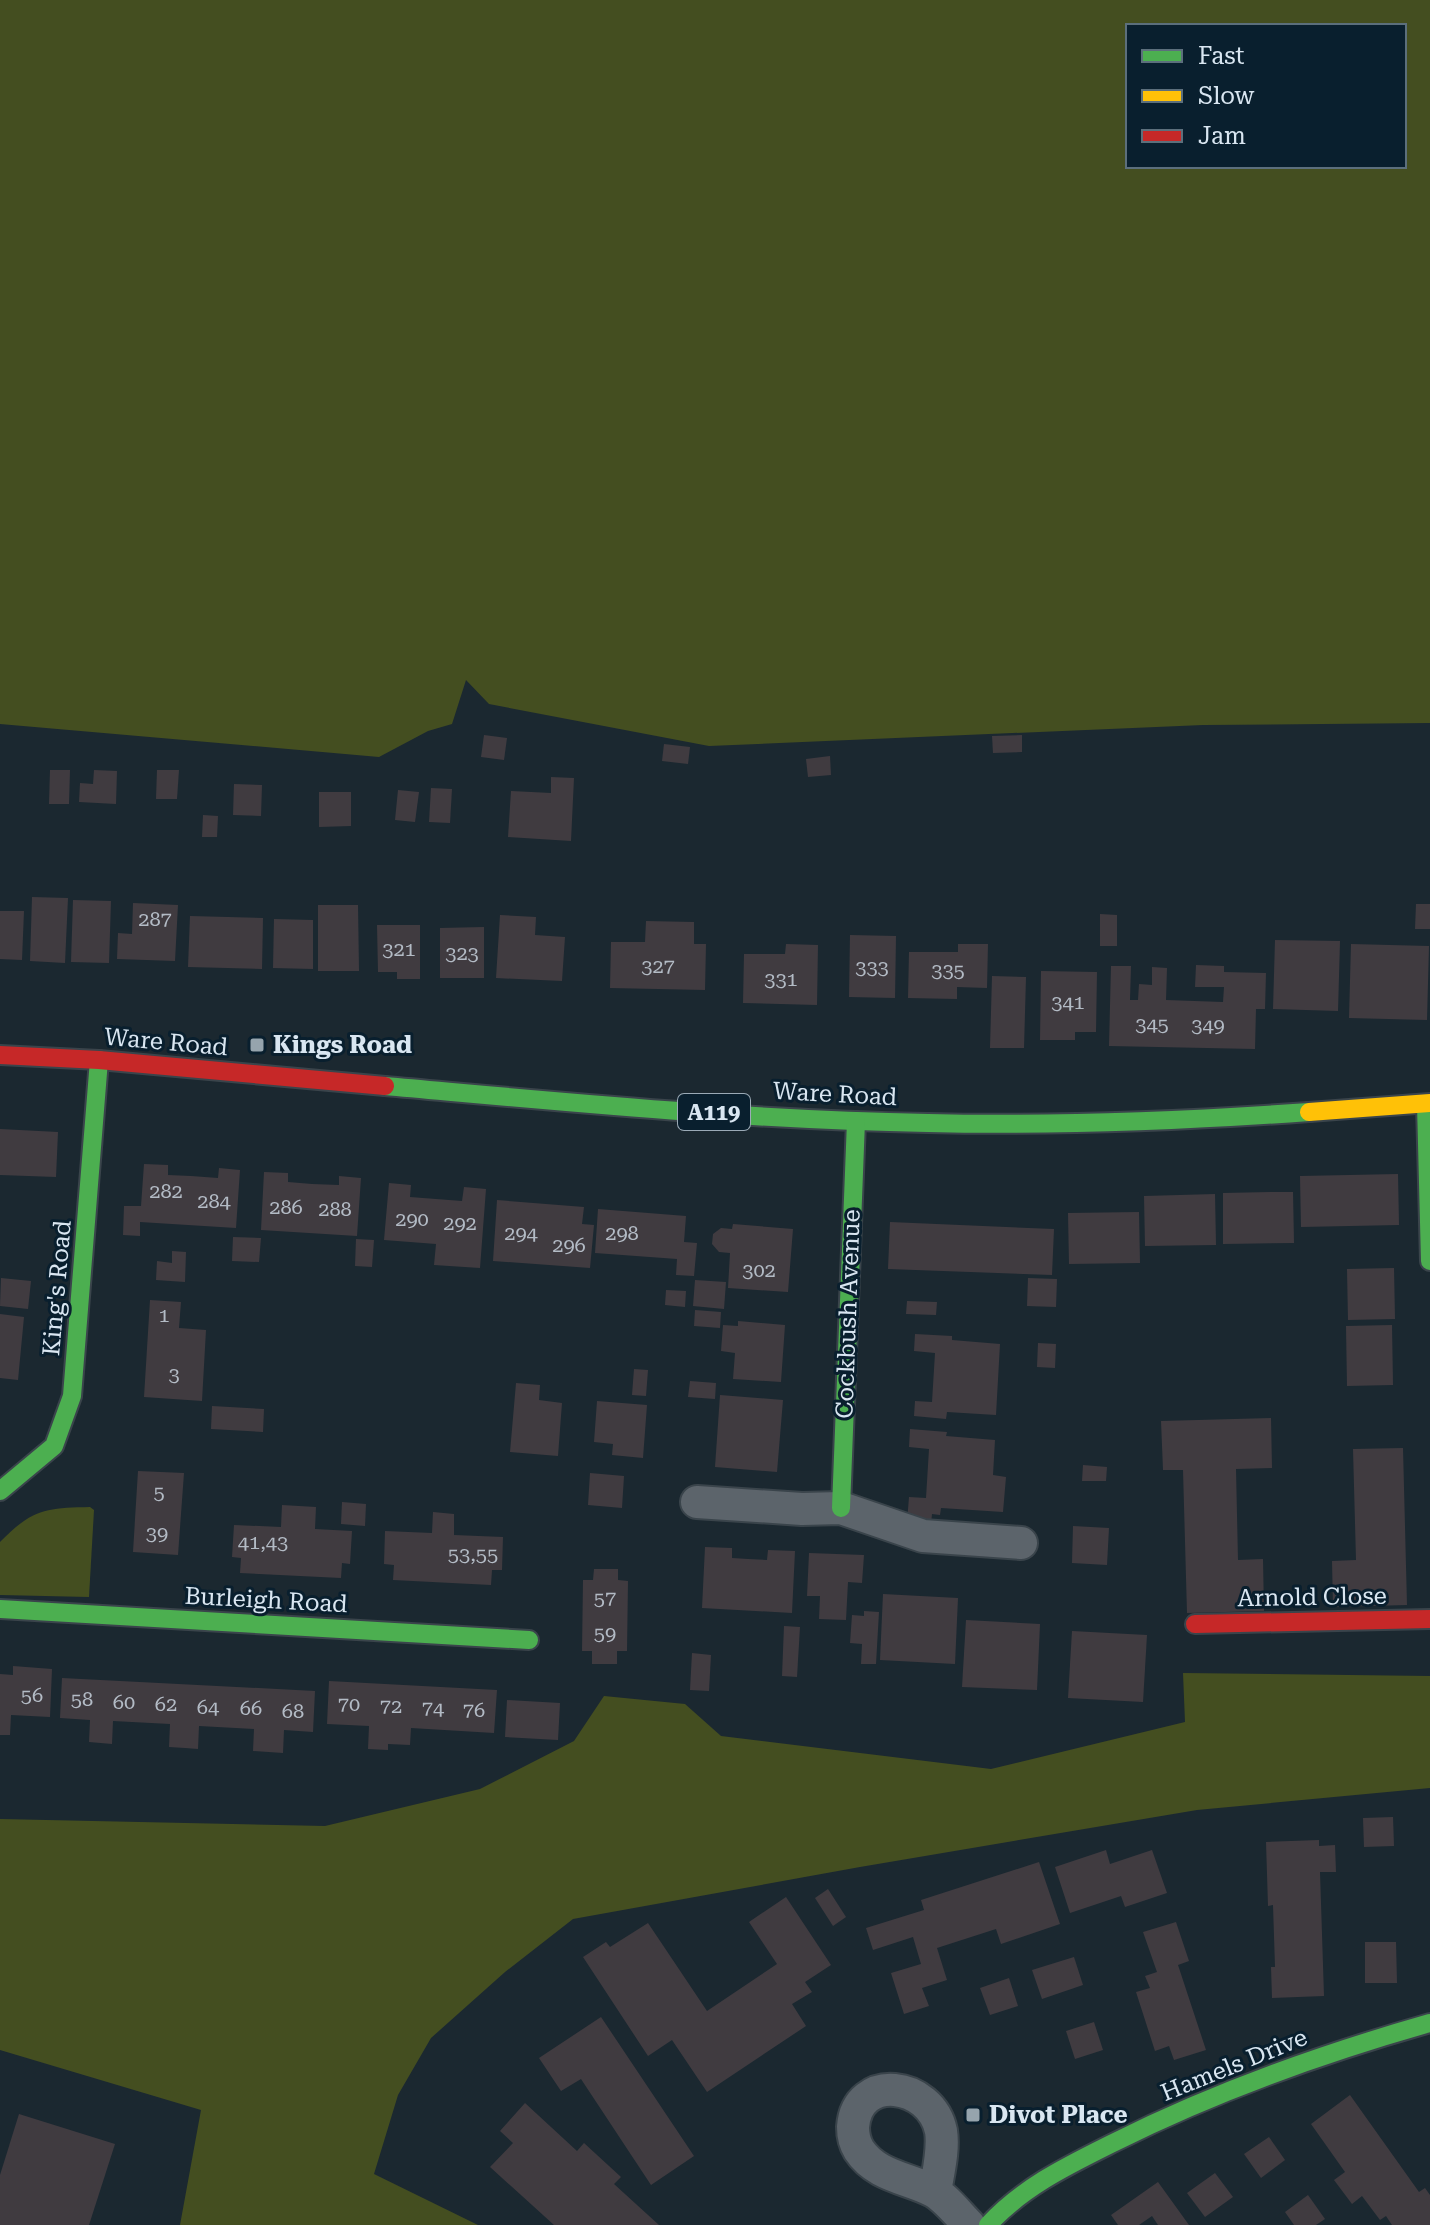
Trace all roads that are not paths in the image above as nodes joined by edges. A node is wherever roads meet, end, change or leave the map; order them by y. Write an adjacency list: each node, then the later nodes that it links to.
1 (0, 1055): 2 (street, Ware Road / A119)
2 (99, 1060): 4 (street, Ware Road / A119); 6 (street, King's Road)
3 (1428, 1104): 4 (street, Ware Road / A119); 5 (street)
4 (856, 1121): 8 (street, Cockbush Avenue)
5 (1430, 1261)
6 (0, 1491)
7 (697, 1502): 8 (street)
8 (841, 1508): 9 (street)
9 (1021, 1543)
10 (0, 1609): 13 (street, Burleigh Road)
11 (1430, 1619): 12 (street, Arnold Close)
12 (1195, 1624)
13 (529, 1640)
14 (1430, 2023): 17 (street, Hamels Drive)
15 (935, 2192): 16 (street)
16 (969, 2225)
17 (988, 2225)

